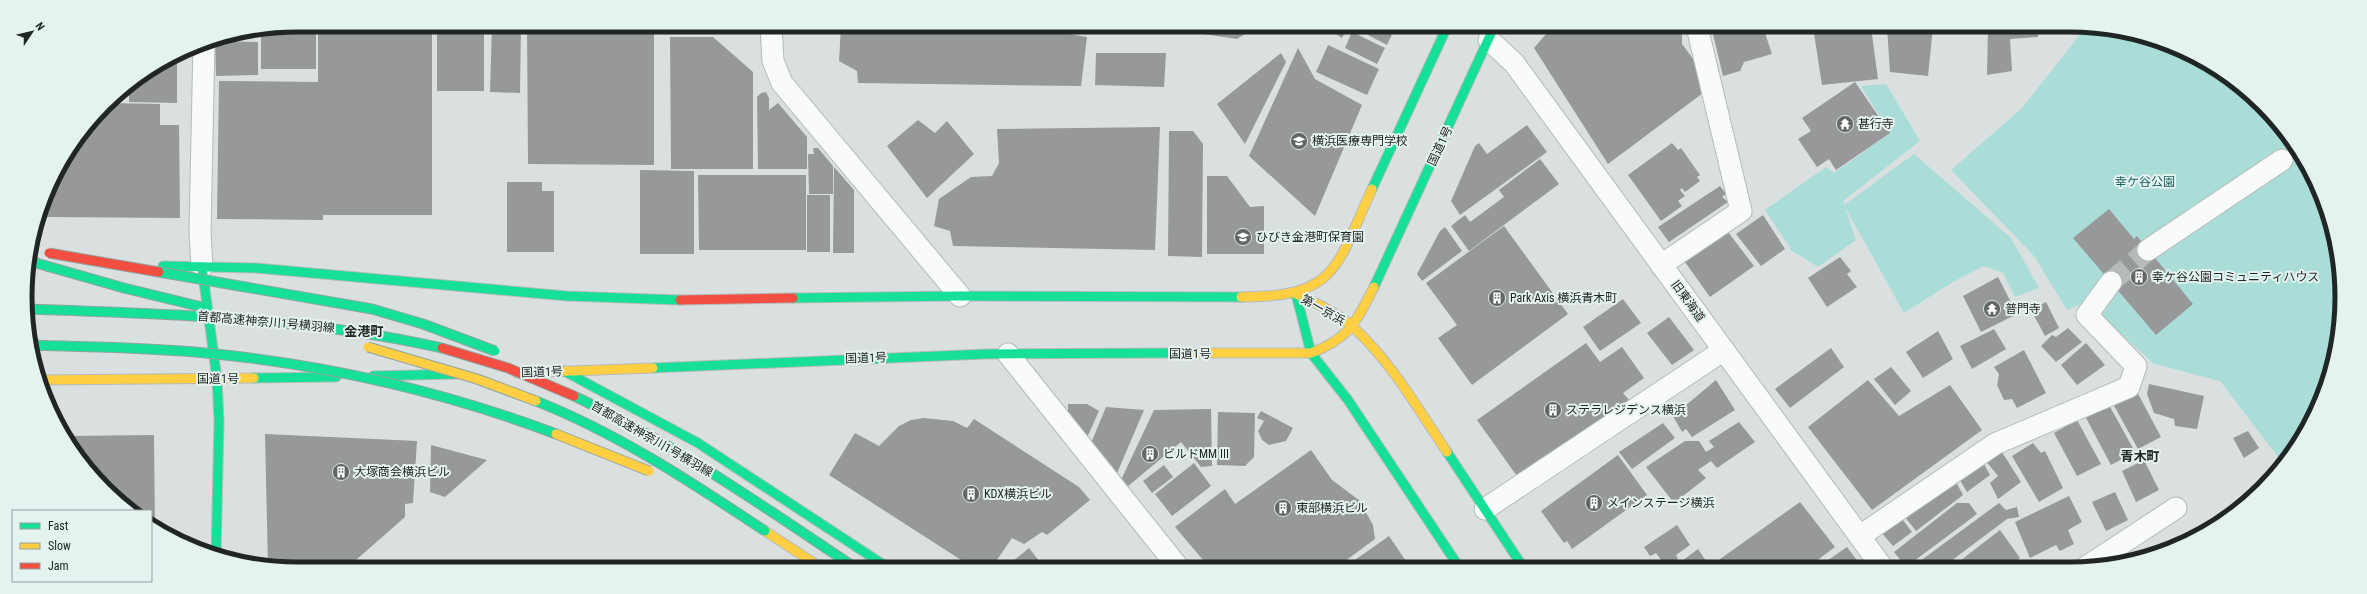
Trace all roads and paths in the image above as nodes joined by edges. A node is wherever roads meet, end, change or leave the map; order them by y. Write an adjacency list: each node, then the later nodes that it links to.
1 (771, 32): 15 (street)
2 (1444, 32): 14 (main road)
3 (1698, 32): 10 (street)
4 (1492, 33): 10 (street, 旧東海道); 17 (main road, 国道1号)
5 (204, 49): 11 (street)
6 (2282, 160): 8 (street)
7 (38, 250): 24 (main road, bridge)
8 (2148, 250)
9 (34, 263): 18 (main road, bridge)
10 (1661, 265): 21 (street, 旧東海道)
11 (202, 267): 12 (main road); 15 (main road); 27 (main road)
12 (34, 268)
13 (2111, 282): 33 (street)
14 (1296, 294): 15 (main road); 17 (main road, 第一京浜); 22 (main road, 第一京浜)
15 (960, 296)
16 (33, 309): 29 (main road, 首都高速神奈川1号横羽線, bridge)
17 (1353, 327): 22 (main road, 国道1号); 31 (main road, 第一京浜)
18 (342, 340)
19 (357, 344): 32 (main road, bridge)
20 (36, 345): 32 (main road, 首都高速神奈川1号横羽線, bridge)
21 (1724, 350): 31 (street); 33 (street, 旧東海道)
22 (1312, 353): 23 (main road, 国道1号); 41 (main road, 第一京浜)
23 (1008, 354): 26 (main road, 国道1号); 40 (street)
24 (508, 357)
25 (522, 363): 29 (main road, bridge)
26 (564, 371): 27 (main road, 国道1号); 36 (main road); 39 (main road)
27 (217, 379): 28 (main road, 国道1号); 34 (main road)
28 (45, 380)
29 (590, 403): 38 (main road, 首都高速神奈川1号横羽線, bridge)
30 (2176, 508): 35 (street)
31 (1485, 509): 42 (main road, 第一京浜)
32 (765, 531): 37 (main road, 首都高速神奈川1号横羽線)
33 (1860, 536): 43 (street, 旧東海道)
34 (216, 549)
35 (2096, 561)
36 (806, 562)
37 (812, 562)
38 (846, 562)
39 (879, 562)
40 (1174, 562)
41 (1454, 562)
42 (1520, 562)
43 (1878, 562)

